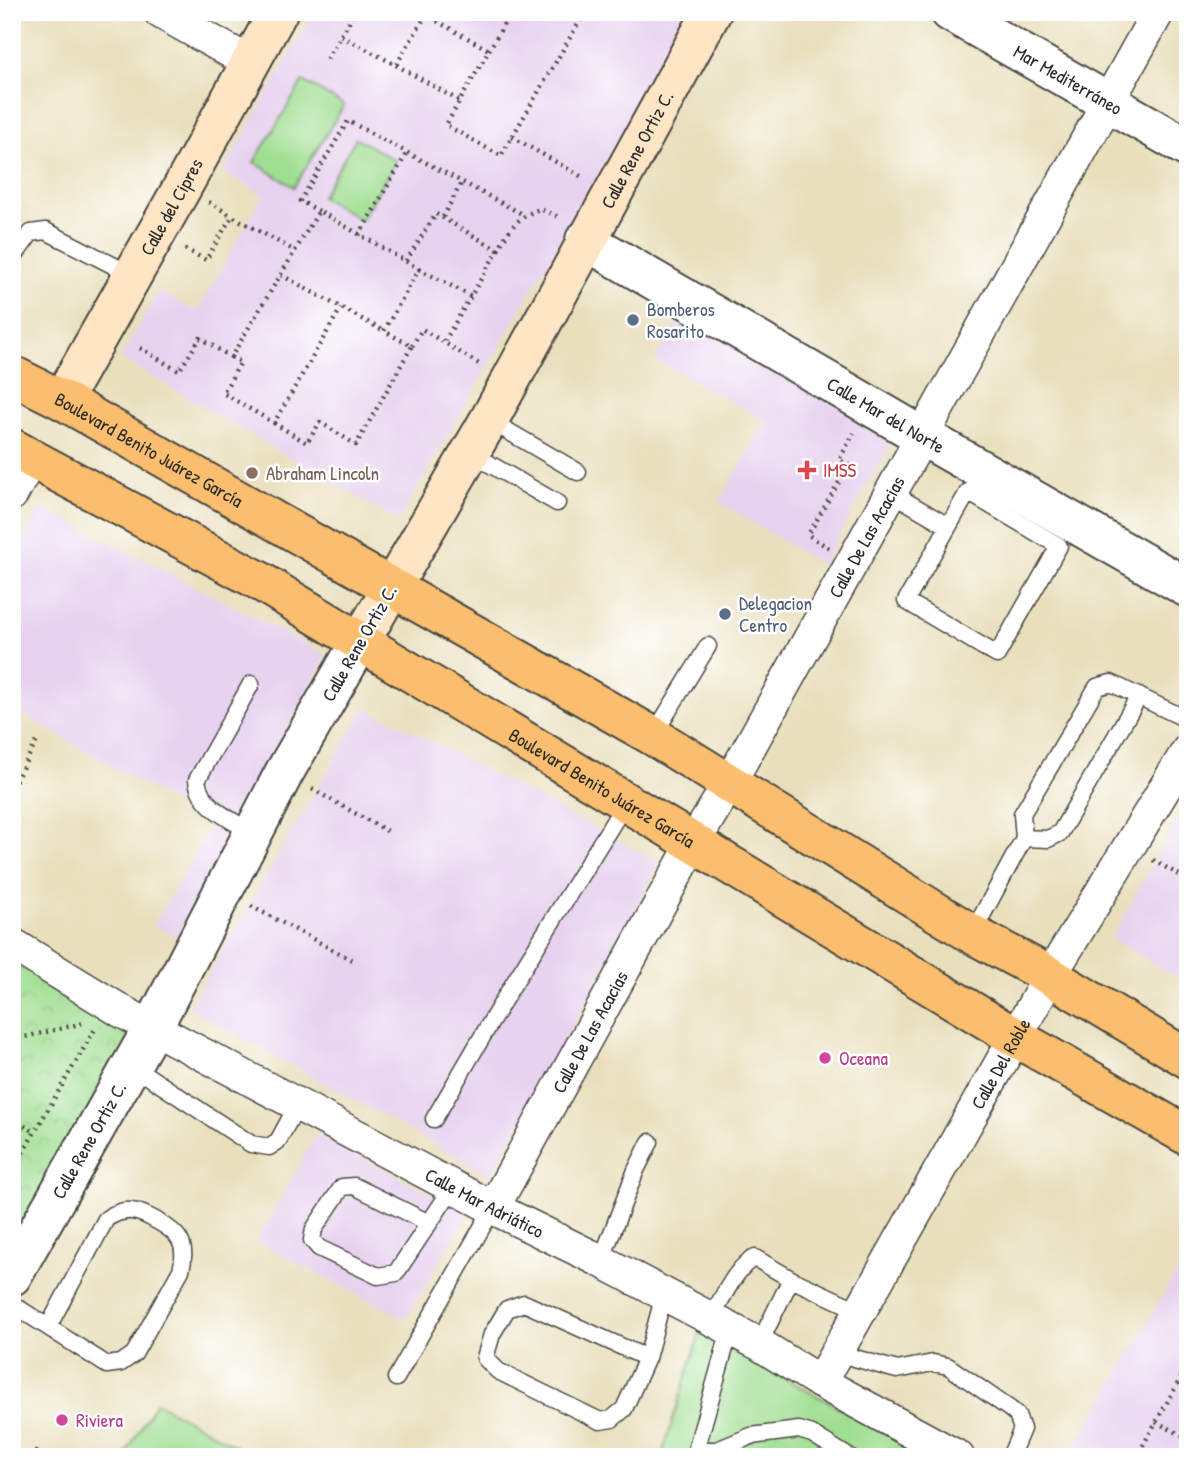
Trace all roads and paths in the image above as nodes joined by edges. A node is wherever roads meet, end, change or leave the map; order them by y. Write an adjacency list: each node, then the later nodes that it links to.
1 (160, 12): 13 (street)
2 (278, 12): 13 (main road, Calle del Cipres)
3 (355, 12): 10 (path)
4 (511, 12): 11 (path)
5 (585, 12): 17 (path)
6 (712, 12): 25 (main road, Calle Rene Ortiz C.)
7 (950, 12): 16 (street, Mar Mediterráneo)
8 (1158, 12): 16 (street, Calle De Las Acacias)
9 (425, 13): 11 (path); 14 (path)
10 (341, 36): 12 (path); 14 (path)
11 (489, 50): 15 (path)
12 (327, 58)
13 (249, 62): 26 (main road, Calle del Cipres)
14 (396, 65): 15 (path)
15 (460, 101): 17 (path)
16 (1109, 102): 18 (street, Mar Mediterráneo); 48 (street, Calle De Las Acacias)
17 (512, 136): 20 (path)
18 (1188, 148)
19 (407, 153): 21 (path); 22 (path); 27 (path)
20 (585, 179)
21 (461, 182): 23 (path); 24 (path)
22 (319, 211): 27 (path); 29 (path)
23 (524, 215): 25 (path); 28 (path)
24 (443, 217): 28 (path); 31 (path)
25 (574, 229): 45 (street, Calle Mar del Norte); 46 (main road, Calle Rene Ortiz C.)
26 (157, 233): 29 (path); 34 (main road, Calle del Cipres)
27 (359, 235): 31 (path)
28 (498, 250): 35 (path)
29 (295, 251): 33 (path)
30 (12, 259): 34 (lane)
31 (406, 261): 32 (path)
32 (419, 269): 35 (path); 37 (path)
33 (281, 275): 36 (path); 41 (path)
34 (133, 276): 44 (main road, Calle del Cipres)
35 (471, 296): 38 (path)
36 (341, 308): 37 (path); 47 (path)
37 (384, 331): 39 (path)
38 (444, 342): 39 (path); 42 (path)
39 (412, 346): 47 (path)
40 (140, 348): 41 (path)
41 (231, 357): 47 (path)
42 (479, 365)
43 (12, 375): 44 (main road, Boulevard Benito Juárez García)
44 (62, 400): 57 (main road, Boulevard Benito Juárez García)
45 (872, 405): 48 (street, Calle Mar del Norte); 56 (path)
46 (489, 420): 49 (main road, Calle Rene Ortiz C.); 51 (lane)
47 (274, 423)
48 (922, 436): 52 (street, Calle De Las Acacias); 58 (street, Calle Mar del Norte)
49 (468, 452): 54 (lane); 57 (main road, Calle Rene Ortiz C.)
50 (22, 454): 53 (street); 59 (main road, Boulevard Benito Juárez García)
51 (578, 472)
52 (890, 492): 55 (lane); 56 (street, Calle De Las Acacias)
53 (12, 494)
54 (557, 503)
55 (948, 526): 55 (lane)
56 (851, 562): 68 (street, Calle De Las Acacias)
57 (391, 587): 59 (main road, Calle Rene Ortiz C.); 64 (main road, Boulevard Benito Juárez García)
58 (1188, 587)
59 (360, 642): 67 (street, Calle Rene Ortiz C.); 70 (main road, Boulevard Benito Juárez García)
60 (708, 646): 64 (lane)
61 (251, 684): 72 (lane)
62 (1139, 696): 63 (lane); 73 (lane); 73 (lane)
63 (1188, 720)
64 (653, 736): 68 (main road, Boulevard Benito Juárez García)
65 (38, 739): 69 (path)
66 (1188, 750): 75 (street, Calle Del Roble)
67 (284, 773): 71 (path); 72 (street, Calle Rene Ortiz C.)
68 (730, 782): 74 (street, Calle De Las Acacias); 78 (main road, Boulevard Benito Juárez García)
69 (12, 787)
70 (626, 802): 74 (main road, Boulevard Benito Juárez García); 89 (lane)
71 (387, 831)
72 (253, 833): 77 (street, Calle Rene Ortiz C.)
73 (1024, 838): 78 (lane)
74 (694, 842): 83 (main road, Boulevard Benito Juárez García); 95 (street, Calle De Las Acacias)
75 (1128, 846): 76 (path); 81 (street, Calle Del Roble)
76 (1188, 880)
77 (223, 891): 80 (path); 82 (street, Calle Rene Ortiz C.)
78 (972, 934): 81 (main road, Boulevard Benito Juárez García)
79 (12, 944): 82 (street, Calle Mar Adriático)
80 (354, 961)
81 (1050, 976): 83 (street, Calle Del Roble); 85 (main road, Boulevard Benito Juárez García)
82 (125, 1019): 84 (path); 86 (street, Calle Rene Ortiz C.); 87 (street, Calle Mar Adriático); 90 (path)
83 (1015, 1037): 91 (main road, Boulevard Benito Juárez García); 102 (street, Calle Del Roble)
84 (12, 1040)
85 (1188, 1059)
86 (131, 1065): 87 (lane); 98 (street, Calle Rene Ortiz C.)
87 (298, 1104): 94 (street, Calle Mar Adriático)
88 (12, 1119): 90 (path)
89 (434, 1119)
90 (35, 1132): 93 (path)
91 (1188, 1136)
92 (650, 1142): 97 (lane)
93 (12, 1171)
94 (453, 1187): 95 (street, Calle Mar Adriático); 96 (lane)
95 (494, 1209): 97 (street, Calle Mar Adriático); 109 (lane)
96 (429, 1223): 96 (lane)
97 (601, 1261): 100 (street, Calle Mar Adriático)
98 (12, 1276)
99 (791, 1279): 102 (lane); 103 (lane); 105 (lane)
100 (664, 1295): 103 (street, Calle Mar Adriático); 107 (lane)
101 (12, 1304): 104 (lane)
102 (860, 1311): 106 (street, Calle Del Roble)
103 (720, 1324): 105 (street, Calle Mar Adriático); 115 (lane)
104 (48, 1327): 104 (lane)
105 (759, 1344): 110 (street, Calle Mar Adriático)
106 (837, 1353): 110 (street, Calle Del Roble); 117 (lane)
107 (647, 1358): 107 (lane)
108 (1188, 1365): 111 (path)
109 (396, 1378)
110 (820, 1382): 116 (street, Calle Mar Adriático)
111 (1156, 1422): 112 (path); 118 (path)
112 (1188, 1438)
113 (39, 1447): 114 (path)
114 (31, 1457)
115 (849, 1457)
116 (958, 1457)
117 (1010, 1457)
118 (1139, 1457)

